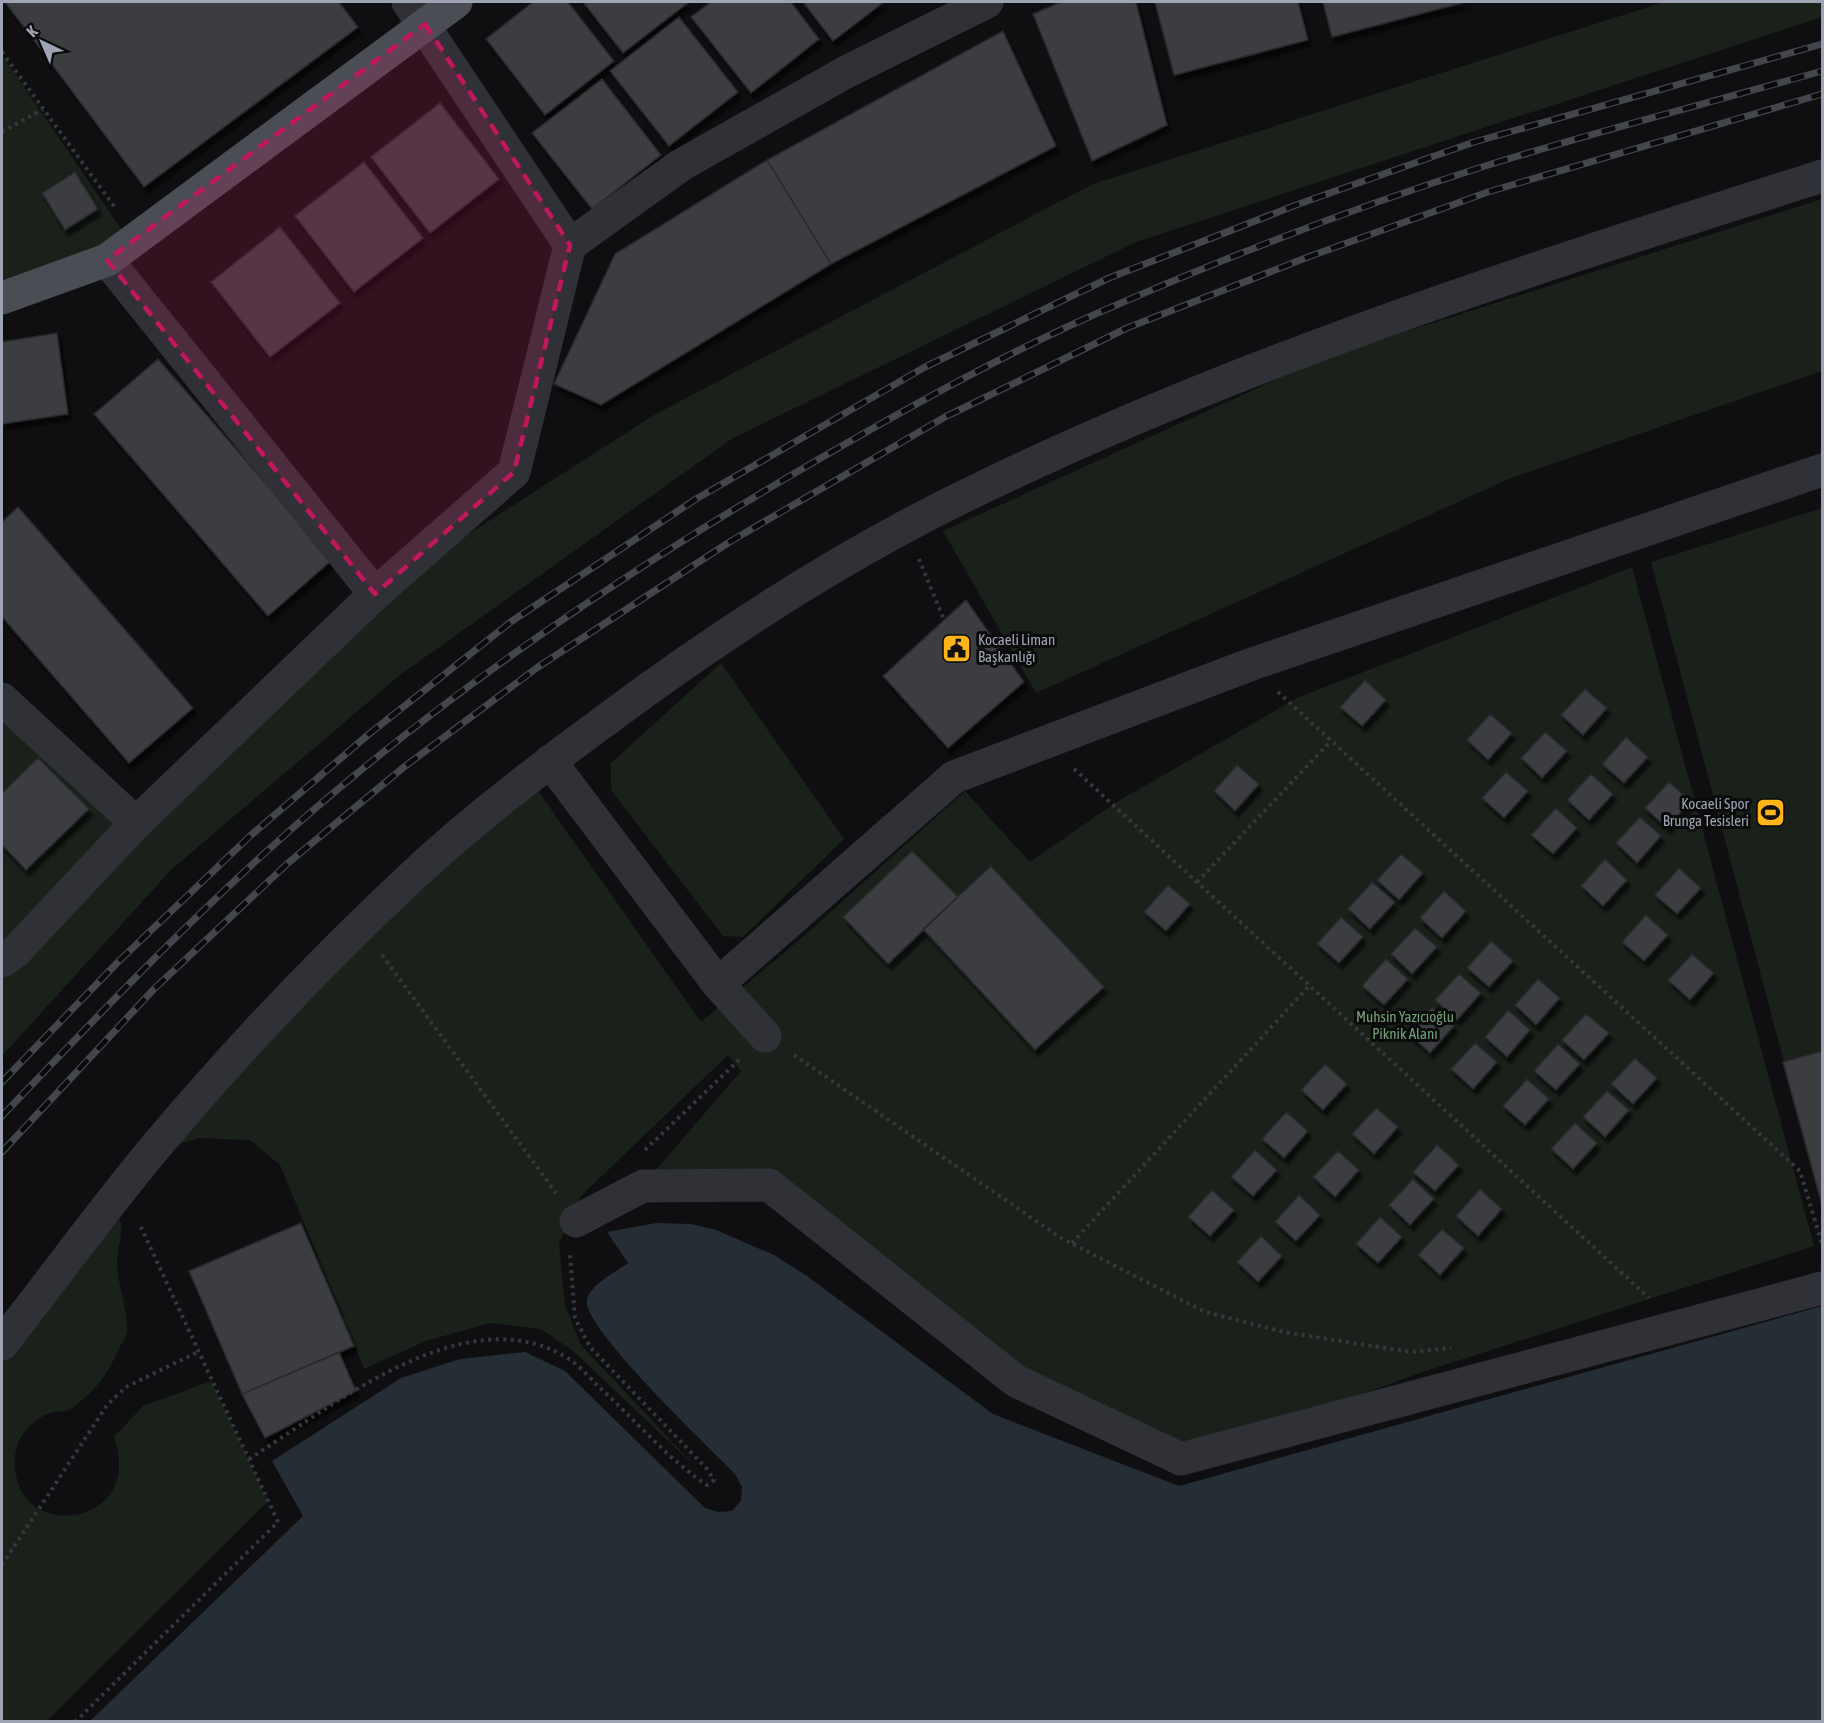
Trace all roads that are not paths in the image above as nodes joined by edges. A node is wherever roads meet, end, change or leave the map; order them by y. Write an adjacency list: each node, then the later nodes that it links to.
1 (456, 2): 3 (main road)
2 (987, 2): 5 (street)
3 (417, 13): 5 (street); 6 (main road)
4 (1822, 176): 11 (street)
5 (570, 245): 9 (street)
6 (107, 260): 7 (main road); 9 (street)
7 (2, 298)
8 (1822, 470): 14 (street)
9 (375, 594): 12 (street)
10 (2, 699): 12 (street)
11 (550, 761): 14 (street); 18 (street)
12 (135, 823): 13 (street)
13 (2, 961)
14 (718, 984): 15 (street)
15 (765, 1036)
16 (576, 1221): 17 (street)
17 (1822, 1288)
18 (2, 1344)

